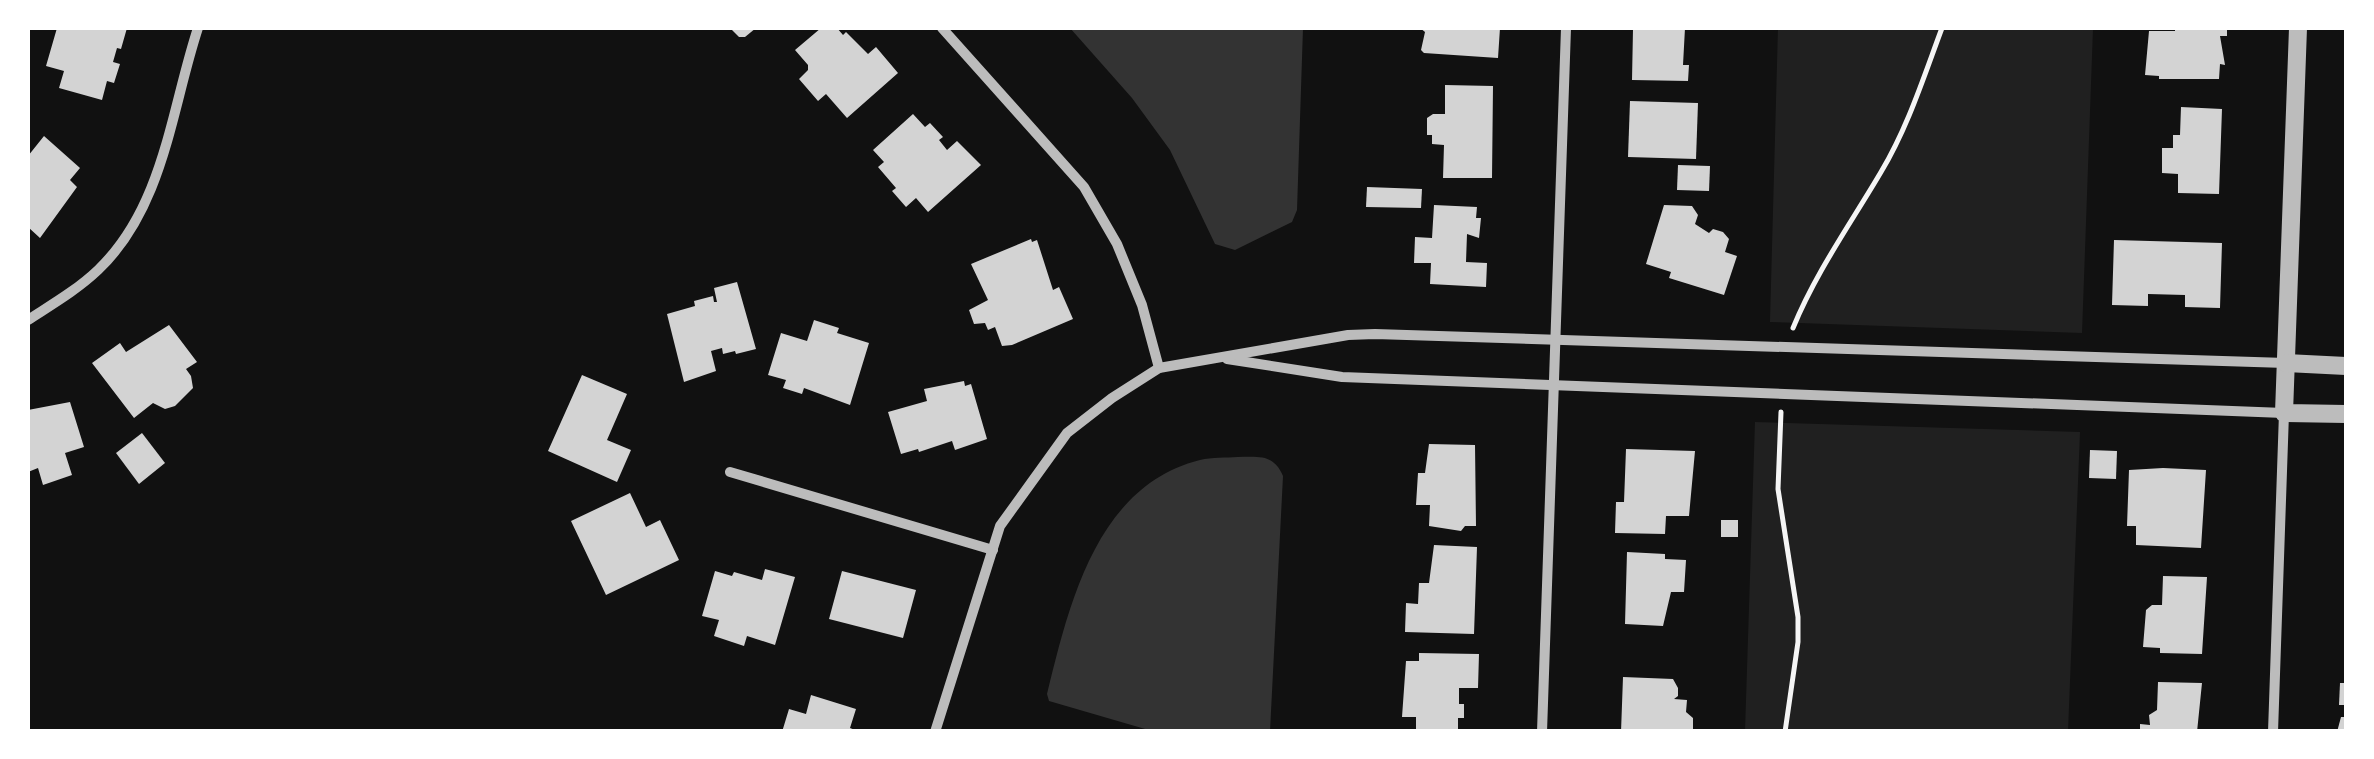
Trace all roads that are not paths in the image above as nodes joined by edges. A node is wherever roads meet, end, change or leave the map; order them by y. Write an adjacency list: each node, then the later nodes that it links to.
1 (198, 28): 5 (street)
2 (942, 28): 10 (street)
3 (1566, 28): 6 (street)
4 (2298, 28): 8 (street)
5 (28, 320)
6 (1555, 342): 7 (street); 8 (street); 11 (street)
7 (1216, 358): 10 (street); 11 (street)
8 (2286, 364): 9 (street); 12 (street)
9 (2346, 366)
10 (1159, 368): 15 (street)
11 (1554, 387): 12 (street); 17 (street)
12 (2284, 413): 13 (street); 18 (street)
13 (2346, 414)
14 (730, 472): 15 (street)
15 (992, 550): 16 (street)
16 (935, 732)
17 (1542, 732)
18 (2273, 732)

